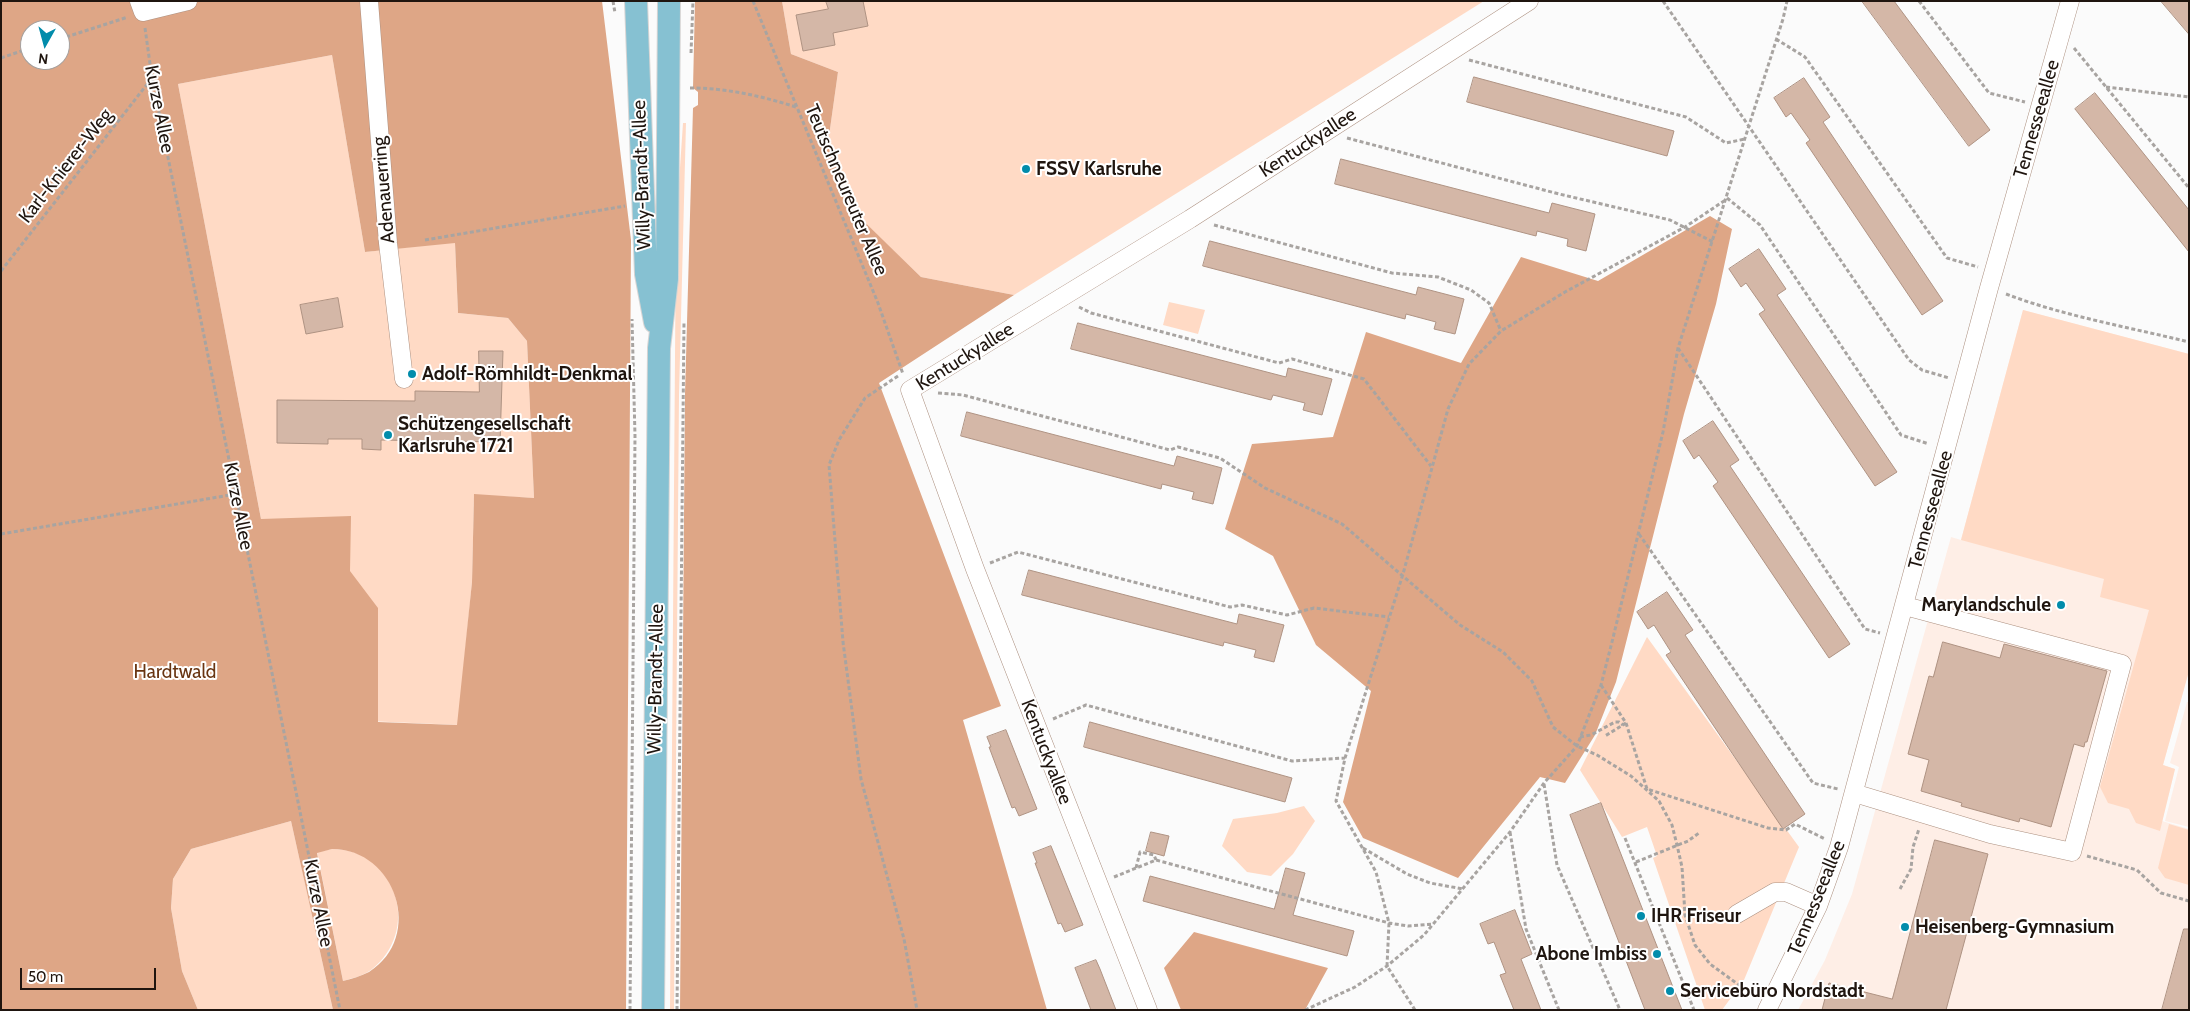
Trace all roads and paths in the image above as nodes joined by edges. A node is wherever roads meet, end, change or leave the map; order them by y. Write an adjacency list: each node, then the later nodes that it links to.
1 (188, 1): 12 (street)
2 (369, 1): 46 (street, Adenauerring)
3 (613, 1): 13 (path)
4 (636, 1): 43 (main road, Willy-Brandt-Allee)
5 (669, 1): 43 (main road, Willy-Brandt-Allee)
6 (753, 1): 25 (path, Teutschneureuter Allee)
7 (1529, 1): 18 (street, Kentuckyallee)
8 (1663, 1): 26 (path)
9 (1787, 1): 16 (path)
10 (1919, 1): 24 (path)
11 (2070, 1): 14 (street, Tennesseeallee)
12 (141, 7): 15 (path); 20 (path, Kurze Allee)
13 (616, 22)
14 (2062, 33): 21 (path); 24 (street, Tennesseeallee)
15 (70, 35)
16 (1776, 39): 26 (path); 37 (path)
17 (20, 51): 19 (path)
18 (1447, 54): 27 (street, Kentuckyallee); 28 (path)
19 (1, 58)
20 (152, 78): 36 (path, Karl-Knierer-Weg); 51 (path, Kurze Allee)
21 (2106, 87): 23 (path); 29 (path)
22 (690, 88): 25 (path)
23 (2189, 98)
24 (2041, 106): 37 (street, Tennesseeallee)
25 (796, 107): 45 (path, Teutschneureuter Allee)
26 (1749, 128): 28 (path); 47 (path)
27 (1326, 132): 32 (street, Kentuckyallee); 33 (path)
28 (1746, 138): 30 (path)
29 (2189, 188)
30 (1727, 198): 33 (path); 35 (path); 49 (path)
31 (629, 215): 34 (path)
32 (1190, 219): 38 (street, Kentuckyallee); 41 (path)
33 (1685, 227): 35 (path); 41 (path)
34 (425, 240)
35 (1713, 242): 44 (path)
36 (1, 271)
37 (1991, 280): 42 (path); 47 (street, Tennesseeallee)
38 (1061, 297): 48 (street, Kentuckyallee); 50 (path)
39 (632, 312): 91 (path)
40 (684, 318): 93 (path)
41 (1501, 331): 50 (path)
42 (2189, 342)
43 (659, 348): 92 (main road, Willy-Brandt-Allee)
44 (1678, 348): 53 (path); 58 (path)
45 (902, 373): 48 (path, Teutschneureuter Allee); 94 (path)
46 (404, 379)
47 (1964, 382): 49 (street, Tennesseeallee)
48 (910, 390): 54 (street, Kentuckyallee); 55 (path)
49 (1947, 449): 56 (street, Tennesseeallee)
50 (1432, 466): 55 (path)
51 (236, 494): 52 (path); 90 (path, Kurze Allee)
52 (1, 534)
53 (1639, 534): 59 (path); 68 (path)
54 (975, 569): 57 (path); 61 (street, Kentuckyallee)
55 (1403, 574): 57 (path); 64 (path)
56 (1905, 606): 58 (street, Tennesseeallee); 76 (street)
57 (1389, 617): 65 (path)
58 (1896, 637): 68 (street, Tennesseeallee)
59 (1601, 685): 60 (path); 63 (path)
60 (1624, 724): 62 (path); 63 (path); 67 (path)
61 (1036, 726): 65 (path); 80 (street, Kentuckyallee)
62 (1605, 736)
63 (1580, 738): 64 (path)
64 (1577, 746): 66 (path); 67 (path)
65 (1345, 758): 75 (path)
66 (1544, 783): 70 (path); 99 (path)
67 (1646, 789): 73 (path); 74 (path)
68 (1854, 793): 69 (street); 74 (street, Tennesseeallee)
69 (1923, 814): 76 (street); 82 (path)
70 (1510, 832): 81 (path); 98 (path)
71 (1699, 833): 73 (path)
72 (1625, 838): 78 (path)
73 (1678, 845): 78 (path); 89 (path)
74 (1839, 847): 84 (street, Tennesseeallee)
75 (1362, 848): 81 (path); 86 (path)
76 (2072, 852): 83 (path)
77 (1156, 860): 79 (path); 79 (path); 86 (path)
78 (1636, 862): 100 (path)
79 (1136, 868): 80 (path)
80 (1098, 883): 95 (street, Kentuckyallee)
81 (1463, 889): 87 (path)
82 (1900, 890)
83 (2189, 901)
84 (1818, 906): 85 (street); 89 (street, Tennesseeallee)
85 (1737, 914)
86 (1389, 923): 87 (path); 88 (path)
87 (1434, 924): 88 (path)
88 (1386, 966): 96 (path); 97 (path)
89 (1769, 1006)
90 (340, 1010)
91 (630, 1010)
92 (653, 1010)
93 (677, 1010)
94 (918, 1010)
95 (1148, 1010)
96 (1306, 1010)
97 (1415, 1010)
98 (1559, 1010)
99 (1620, 1010)
100 (1694, 1010)

